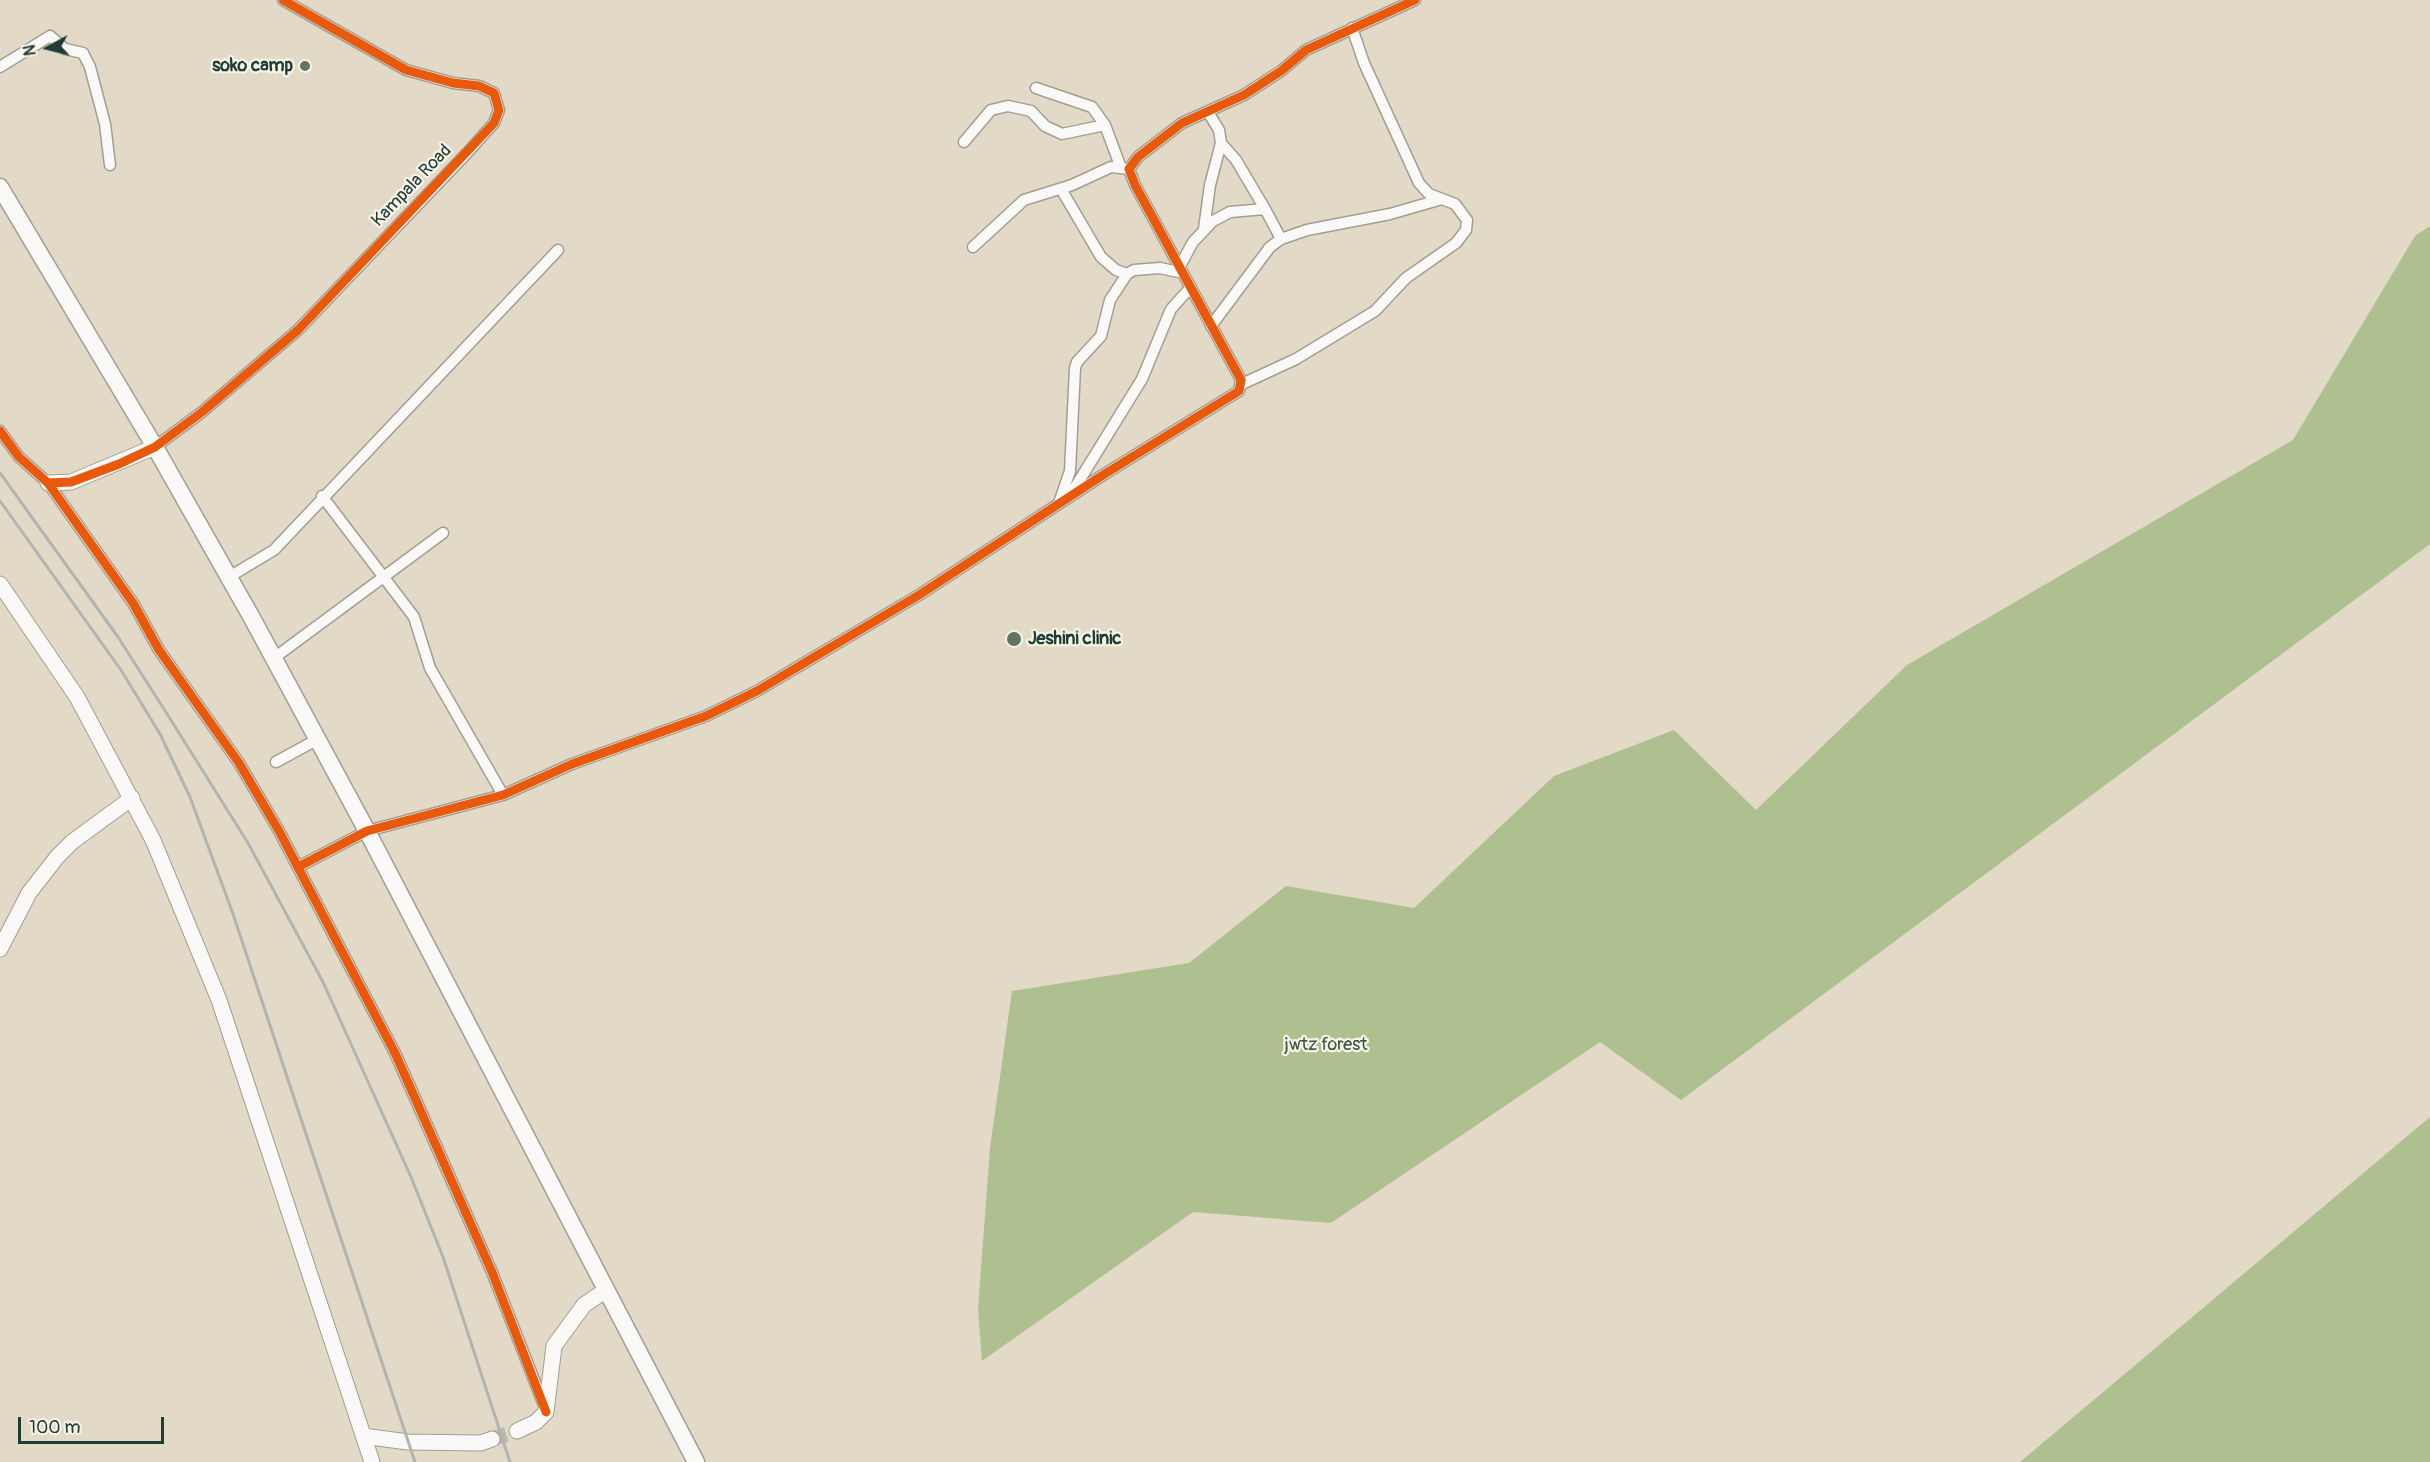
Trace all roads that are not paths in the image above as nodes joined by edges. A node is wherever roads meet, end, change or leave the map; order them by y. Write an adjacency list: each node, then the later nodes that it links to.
1 (283, 0): 26 (street, Kampala Road)
2 (1415, 0): 3 (street)
3 (1352, 28): 6 (street); 14 (street)
4 (0, 67): 10 (street)
5 (1036, 88): 7 (street)
6 (1208, 112): 9 (street); 11 (street)
7 (1105, 125): 8 (street); 11 (street)
8 (964, 142)
9 (1221, 143): 15 (street); 16 (street)
10 (110, 165)
11 (1125, 168): 13 (street); 20 (street)
12 (0, 187): 26 (main road)
13 (1061, 189): 18 (street); 21 (street)
14 (1443, 199): 17 (street); 24 (street)
15 (1265, 209): 16 (street); 17 (street)
16 (1203, 232): 20 (street)
17 (1281, 239): 23 (street)
18 (973, 247)
19 (558, 250): 28 (street)
20 (1181, 269): 21 (street); 22 (street)
21 (1127, 274): 30 (street)
22 (1191, 287): 23 (street); 29 (street)
23 (1211, 326): 24 (street)
24 (1242, 384): 29 (street)
25 (0, 431): 27 (street)
26 (155, 447): 27 (street); 33 (main road)
27 (48, 483): 41 (street)
28 (322, 496): 32 (street); 33 (street)
29 (1070, 496): 30 (street)
30 (1059, 503): 38 (street)
31 (443, 533): 32 (street)
32 (385, 575): 35 (street); 38 (street)
33 (229, 577): 35 (main road)
34 (0, 584): 39 (street)
35 (274, 658): 36 (main road)
36 (318, 739): 37 (street); 40 (main road)
37 (276, 762)
38 (502, 795): 40 (street)
39 (132, 798): 42 (street); 46 (street)
40 (367, 831): 41 (street); 43 (main road)
41 (298, 867): 44 (street)
42 (0, 949)
43 (606, 1290): 44 (street); 49 (main road)
44 (546, 1412): 45 (street)
45 (517, 1431)
46 (363, 1436): 47 (street); 48 (street)
47 (492, 1439)
48 (372, 1462)
49 (696, 1462)

